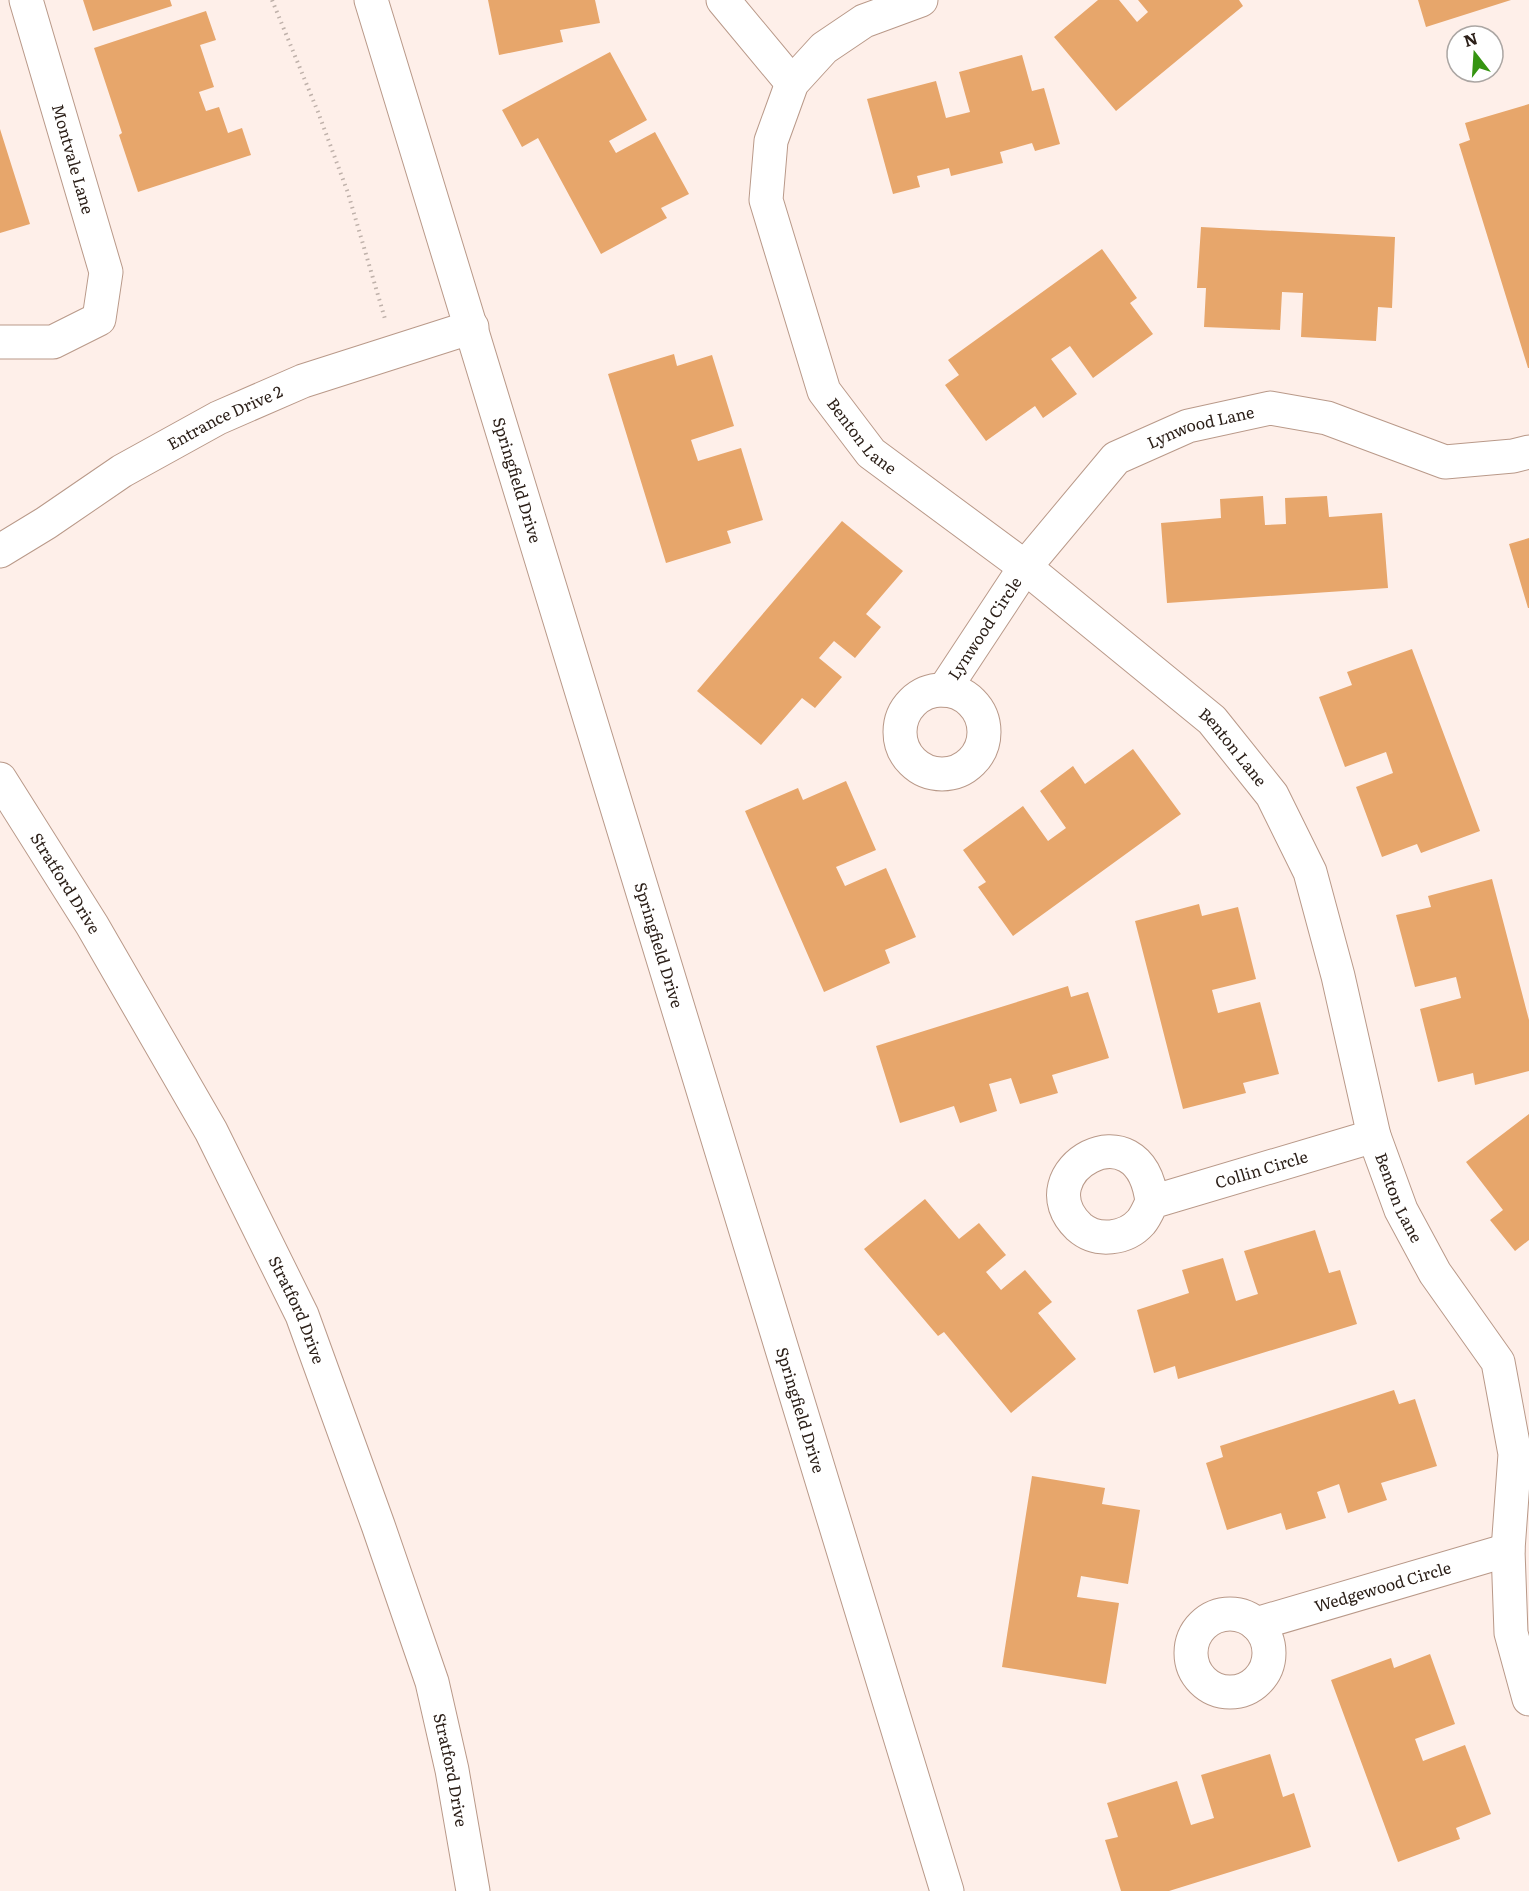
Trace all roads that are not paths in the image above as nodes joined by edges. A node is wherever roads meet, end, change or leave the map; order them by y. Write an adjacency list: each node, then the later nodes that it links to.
1 (26, 0): 7 (street, Montvale Lane)
2 (371, 0): 6 (street, Springfield Drive)
3 (723, 0): 5 (street)
4 (921, 0): 5 (street, Benton Lane)
5 (792, 83): 10 (street, Benton Lane)
6 (472, 327): 9 (street, Entrance Drive 2); 19 (street, Springfield Drive)
7 (0, 342)
8 (1529, 452): 10 (street, Lynwood Lane)
9 (0, 551)
10 (1025, 567): 11 (street, Lynwood Circle); 13 (street, Benton Lane)
11 (944, 690)
12 (0, 779): 18 (street, Stratford Drive)
13 (1374, 1136): 14 (street, Collin Circle); 15 (street, Benton Lane)
14 (1152, 1202)
15 (1508, 1550): 16 (street, Wedgewood Circle); 17 (street, Benton Lane)
16 (1256, 1624)
17 (1529, 1699)
18 (473, 1891)
19 (947, 1891)

